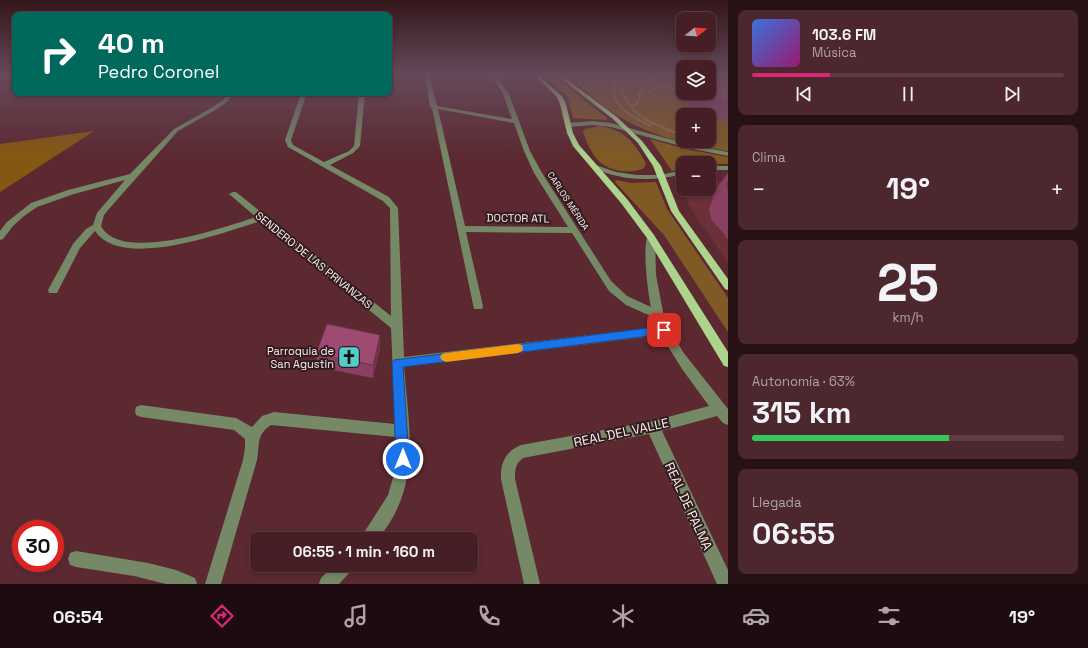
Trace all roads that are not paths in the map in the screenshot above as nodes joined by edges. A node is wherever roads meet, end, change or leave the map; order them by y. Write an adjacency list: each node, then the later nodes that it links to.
1 (225, 101): 18 (street)
2 (301, 101): 13 (street)
3 (361, 101): 13 (street)
4 (432, 101): 8 (street)
5 (509, 101): 9 (street, CARLOS MÉRIDA)
6 (562, 101): 10 (main road)
7 (593, 101): 11 (main road)
8 (433, 105): 9 (street); 23 (street)
9 (515, 119): 24 (street, CARLOS MÉRIDA)
10 (568, 125): 11 (street); 14 (main road)
11 (628, 128): 12 (street); 19 (main road)
12 (728, 154)
13 (324, 165): 31 (street)
14 (593, 166): 19 (street); 26 (main road)
15 (716, 168): 16 (street)
16 (728, 168)
17 (676, 173): 19 (street)
18 (133, 176): 22 (street); 25 (street)
19 (662, 176): 27 (main road)
20 (232, 194): 21 (street, SENDERO DE LAS PRIVANZAS)
21 (262, 218): 22 (street); 31 (street, SENDERO DE LAS PRIVANZAS)
22 (97, 226): 28 (street)
23 (461, 229): 24 (street, DOCTOR ATL); 29 (street)
24 (575, 230): 30 (street, CARLOS MÉRIDA)
25 (0, 237)
26 (651, 237): 30 (street); 33 (main road)
27 (728, 286)
28 (53, 290)
29 (478, 306)
30 (657, 314): 32 (street)
31 (396, 326): 34 (street)
32 (664, 330): 34 (street); 36 (street)
33 (728, 362)
34 (398, 363): 38 (street)
35 (141, 411): 39 (street)
36 (724, 414): 37 (street, REAL DEL VALLE)
37 (653, 427): 46 (street, REAL DEL VALLE); 47 (street, REAL DE PALMA)
38 (402, 431): 39 (street); 40 (street)
39 (252, 438): 44 (street)
40 (374, 532)
41 (76, 559): 43 (street)
42 (338, 572): 45 (street)
43 (189, 584)
44 (213, 584)
45 (327, 584)
46 (532, 584)
47 (726, 584)

